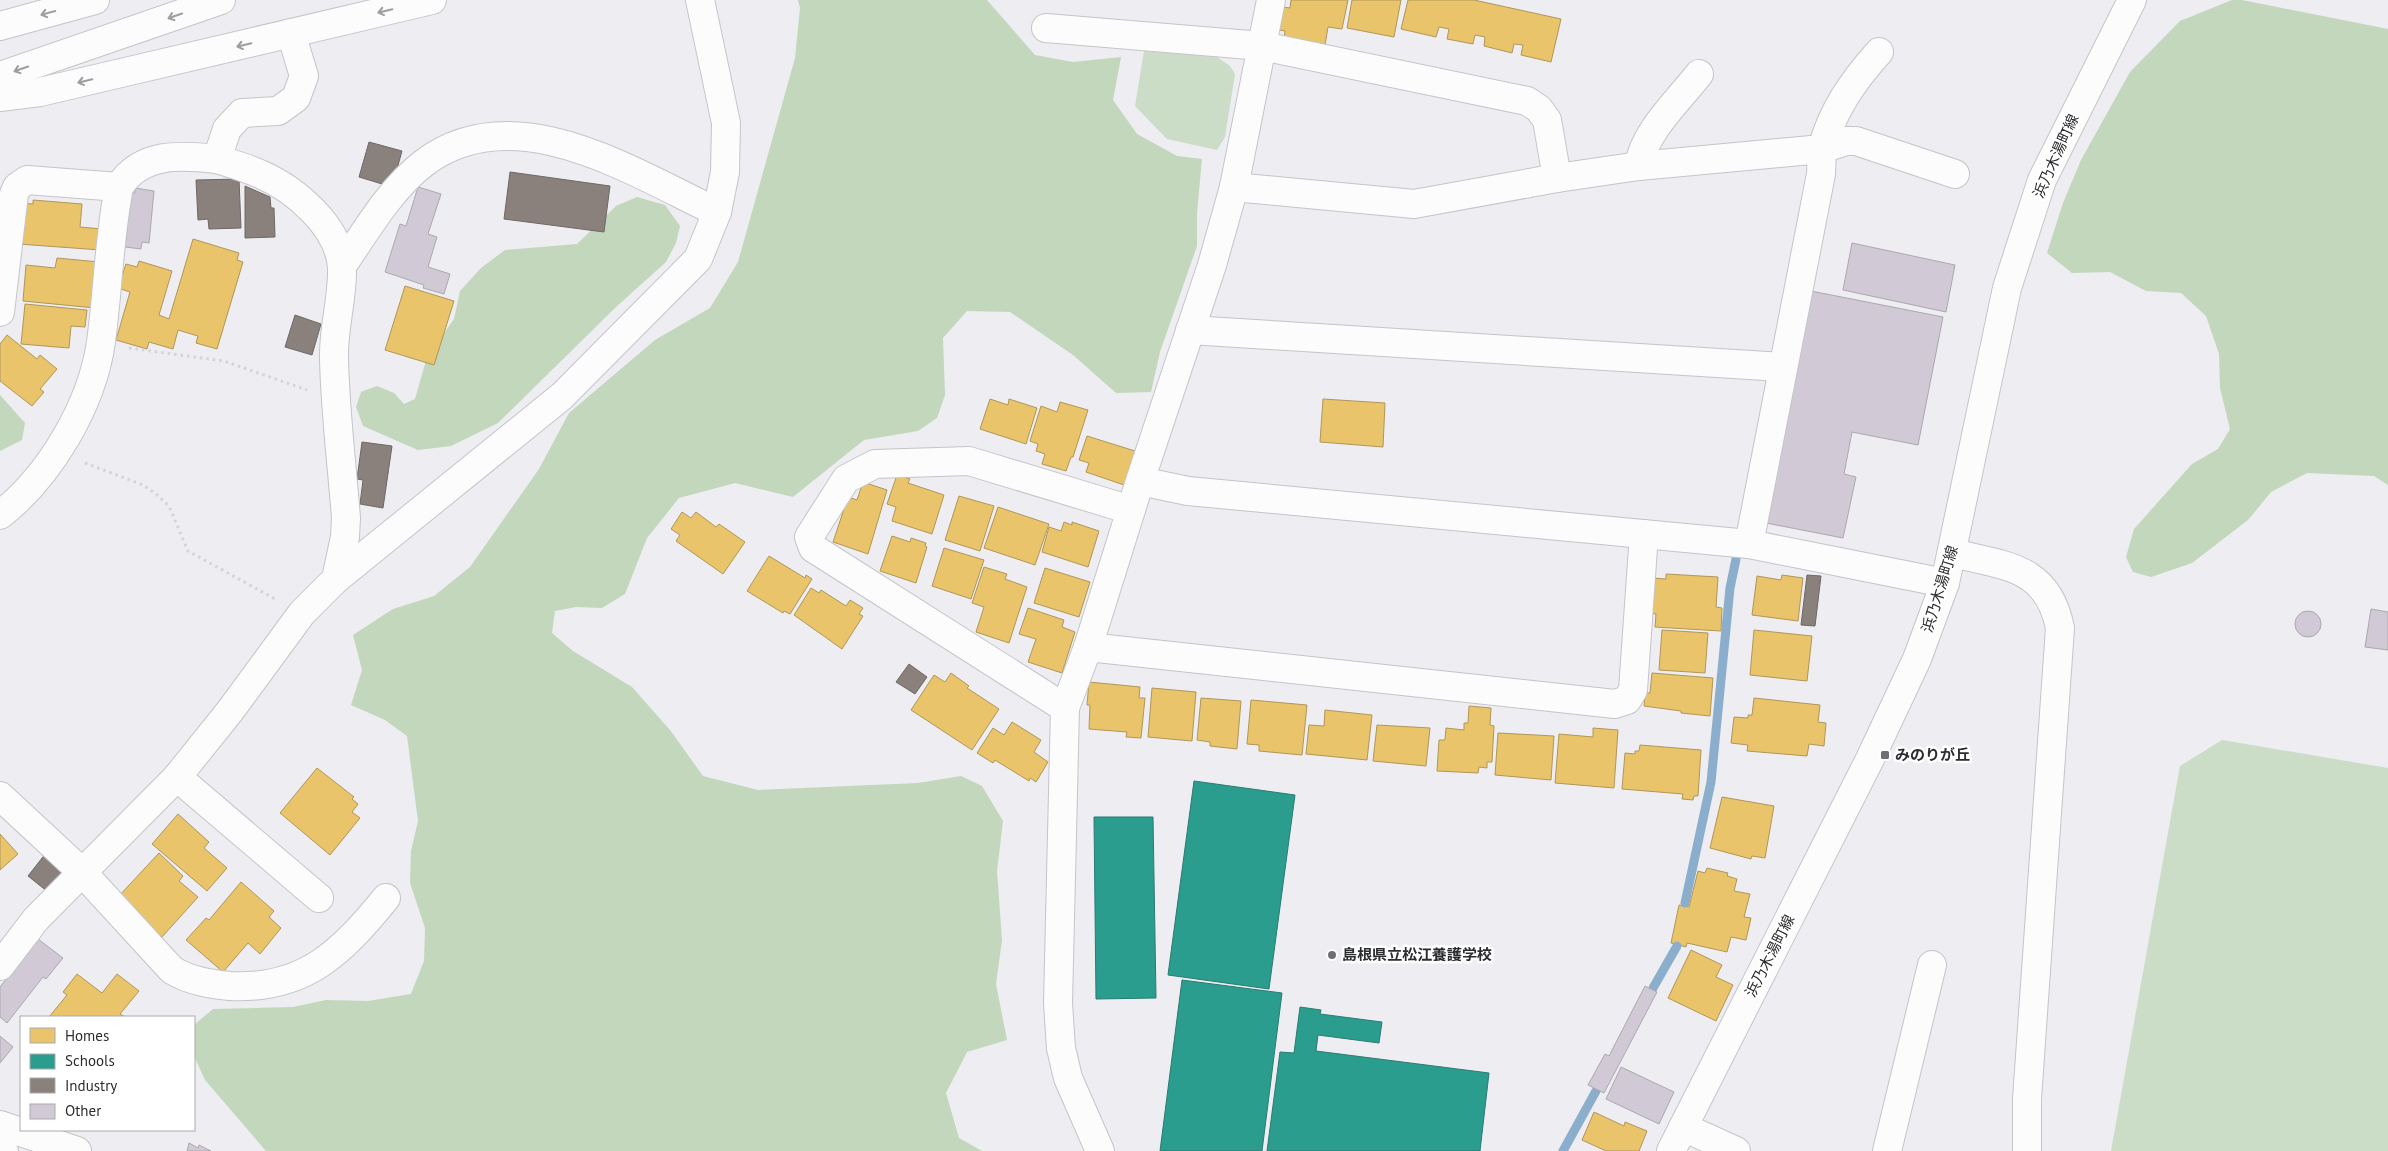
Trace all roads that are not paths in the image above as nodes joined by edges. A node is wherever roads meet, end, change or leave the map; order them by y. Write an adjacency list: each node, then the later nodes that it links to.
1 (95, 0): 7 (main road, one-way to 7)
2 (221, 0): 13 (main road, one-way to 13)
3 (432, 0): 9 (main road, one-way to 9)
4 (700, 0): 23 (main road)
5 (1271, 0): 10 (main road)
6 (2132, 0): 33 (main road, 浜乃木湯町線)
7 (0, 26)
8 (1046, 28): 10 (main road)
9 (291, 34): 14 (main road, one-way to 14); 16 (main road)
10 (1262, 46): 19 (main road); 21 (main road)
11 (1879, 52): 15 (main road)
12 (1699, 74): 17 (main road)
13 (0, 76)
14 (0, 97)
15 (1822, 149): 17 (main road); 18 (main road); 27 (main road)
16 (217, 159): 20 (main road); 24 (main road)
17 (1639, 166): 19 (main road)
18 (1955, 174)
19 (1557, 178): 21 (main road)
20 (119, 187): 22 (main road); 30 (main road)
21 (1234, 187): 26 (main road)
22 (8, 188): 25 (main road)
23 (717, 212): 24 (main road); 34 (main road)
24 (342, 266): 34 (main road)
25 (0, 312)
26 (1190, 330): 27 (main road); 28 (main road)
27 (1782, 367): 32 (main road)
28 (1140, 481): 29 (main road); 31 (main road)
29 (1131, 510): 36 (main road); 37 (main road)
30 (0, 516)
31 (1644, 534): 32 (main road); 36 (main road)
32 (1749, 544): 35 (main road)
33 (1953, 553): 35 (main road, 浜乃木湯町線); 55 (main road)
34 (336, 579): 38 (main road)
35 (1945, 583): 46 (main road, 浜乃木湯町線)
36 (1088, 647): 37 (main road)
37 (1065, 708): 51 (main road)
38 (177, 777): 40 (main road); 41 (main road)
39 (0, 796): 40 (main road)
40 (82, 872): 42 (main road); 44 (main road)
41 (319, 898)
42 (386, 898)
43 (1932, 965): 54 (main road)
44 (0, 966)
45 (0, 1125): 47 (main road)
46 (1683, 1127): 52 (main road, 浜乃木湯町線); 53 (main road)
47 (40, 1145): 50 (main road)
48 (0, 1146): 49 (main road)
49 (4, 1151)
50 (77, 1151)
51 (1100, 1151)
52 (1671, 1151)
53 (1736, 1151)
54 (1887, 1151)
55 (2027, 1151)

